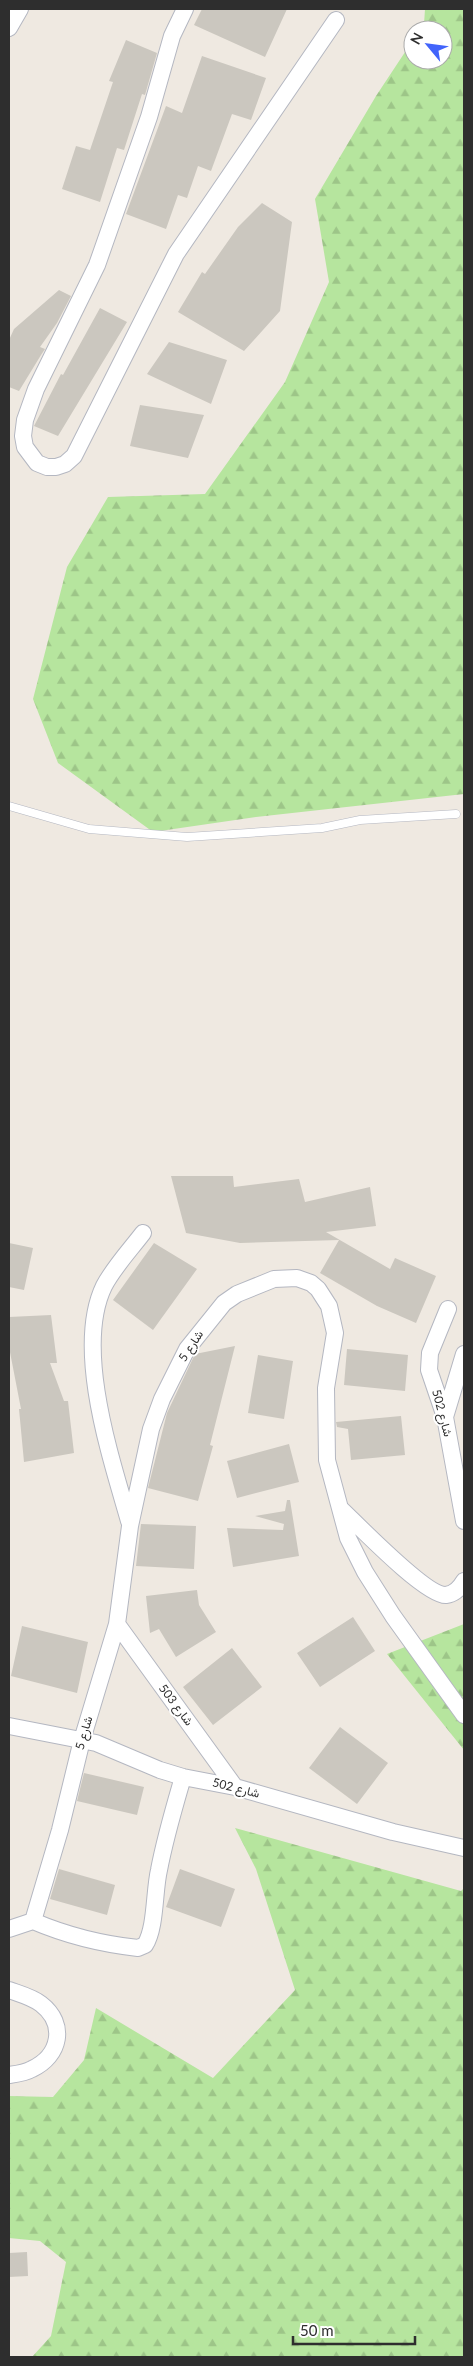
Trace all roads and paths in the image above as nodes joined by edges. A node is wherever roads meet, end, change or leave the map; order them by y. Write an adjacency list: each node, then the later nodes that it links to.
1 (20, 9): 4 (street)
2 (185, 9): 3 (street)
3 (336, 20)
4 (9, 28)
5 (9, 806): 6 (lane)
6 (456, 814)
7 (143, 1234): 13 (street)
8 (448, 1309): 10 (street, شارع 502)
9 (464, 1354): 10 (street)
10 (445, 1417): 12 (street, شارع 502)
11 (340, 1509): 13 (street, شارع 5); 14 (street); 16 (street, شارع 5)
12 (464, 1521)
13 (130, 1526): 15 (street, شارع 5)
14 (464, 1581)
15 (116, 1624): 18 (street, شارع 5); 20 (street, شارع 503)
16 (464, 1714)
17 (9, 1726): 18 (street, شارع 502)
18 (82, 1740): 19 (street, شارع 502); 22 (street, شارع 5)
19 (183, 1777): 20 (street, شارع 502); 22 (street)
20 (235, 1787): 21 (street, شارع 502)
21 (464, 1848)
22 (33, 1921): 23 (street)
23 (9, 1929)
24 (9, 1990): 25 (street)
25 (9, 2075)

